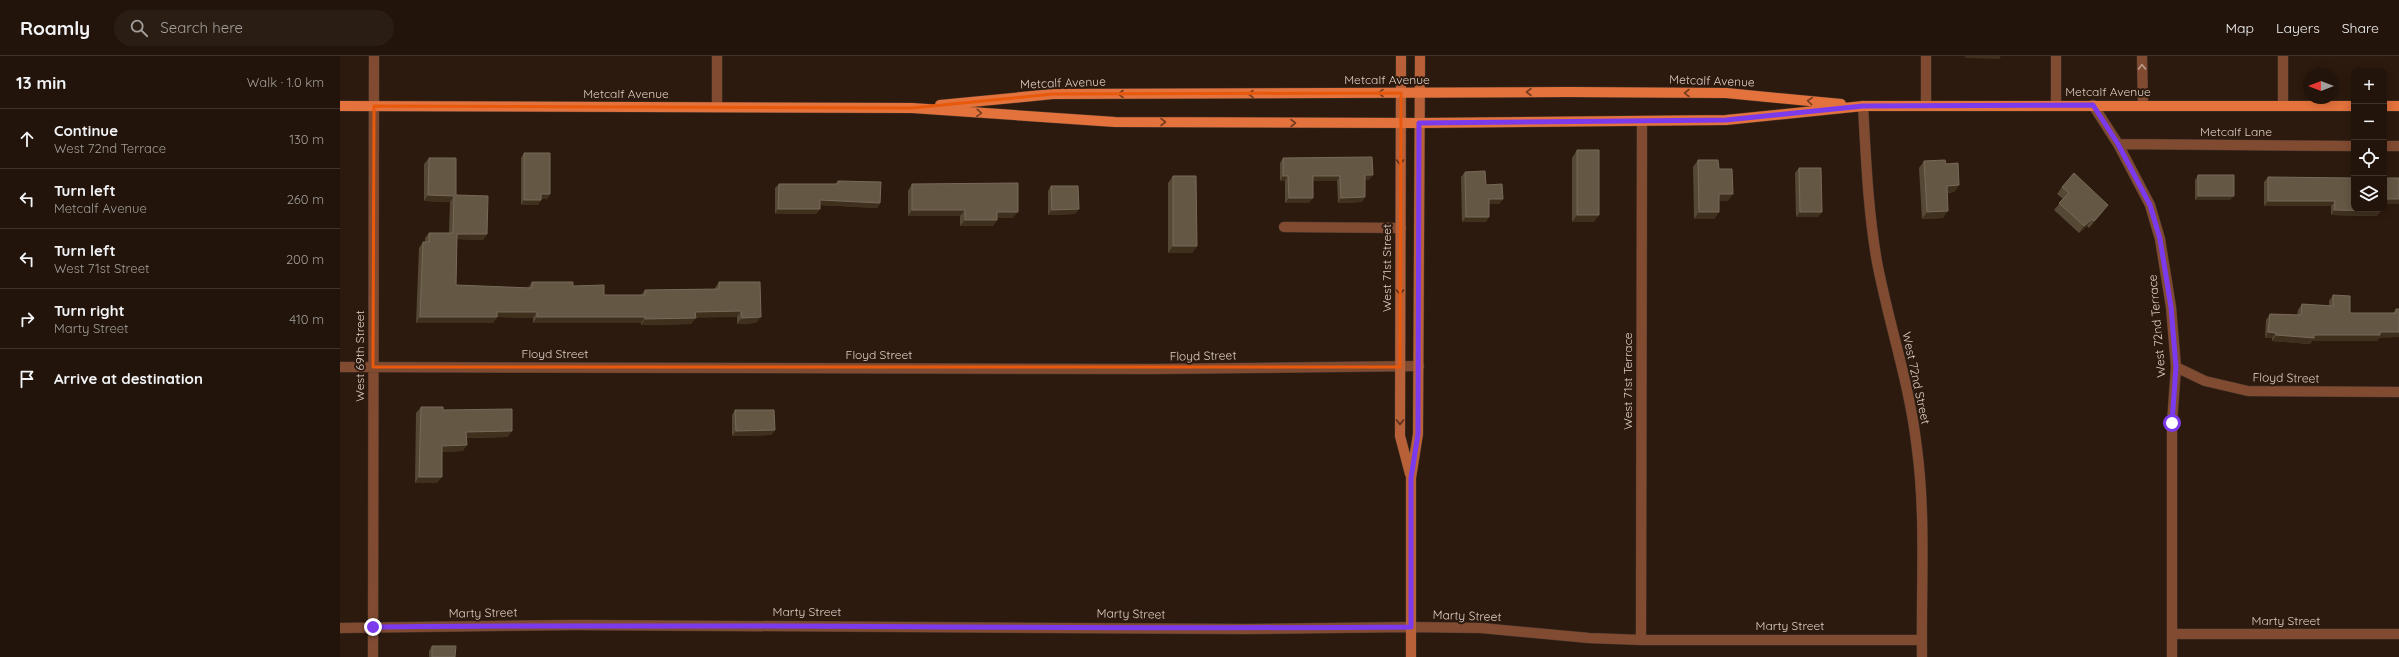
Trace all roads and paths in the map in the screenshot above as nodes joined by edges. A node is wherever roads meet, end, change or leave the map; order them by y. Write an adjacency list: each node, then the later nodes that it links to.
1 (374, 56): 17 (street, West 69th Street)
2 (717, 56): 22 (street)
3 (1402, 56): 9 (street, West 71st Street)
4 (1420, 56): 10 (street, West 71st Street)
5 (1926, 56): 11 (street)
6 (2056, 56): 12 (street)
7 (2142, 56): 14 (street, one-way to 7)
8 (2283, 56): 15 (street)
9 (1401, 93): 10 (main road, Metcalf Avenue); 23 (main road, Metcalf Avenue, one-way to 23); 25 (street, West 71st Street)
10 (1420, 93): 18 (main road, Metcalf Avenue, one-way to 10); 26 (street, West 71st Street)
11 (1926, 105): 12 (main road, Metcalf Avenue); 18 (main road, Metcalf Avenue)
12 (2056, 105): 13 (main road, Metcalf Avenue)
13 (2093, 105): 14 (main road, Metcalf Avenue); 27 (street, West 72nd Terrace)
14 (2143, 105): 15 (main road, Metcalf Avenue)
15 (2283, 105): 19 (main road, Metcalf Avenue)
16 (340, 106): 17 (main road, Metcalf Avenue)
17 (374, 106): 22 (main road, Metcalf Avenue); 35 (street, West 69th Street)
18 (1863, 106): 24 (main road, Metcalf Avenue); 46 (street, West 72nd Street)
19 (2351, 106)
20 (2387, 106): 21 (main road)
21 (2399, 106)
22 (717, 107): 23 (main road, Metcalf Avenue)
23 (912, 108): 25 (main road, Metcalf Avenue, one-way to 25)
24 (1642, 122): 26 (main road, Metcalf Avenue); 45 (street, West 71st Terrace)
25 (1400, 123): 26 (main road, Metcalf Avenue); 32 (street, West 71st Street, one-way to 32)
26 (1419, 123): 33 (street, West 71st Street)
27 (2118, 144): 28 (street, Metcalf Lane); 37 (street, West 72nd Terrace)
28 (2351, 146)
29 (2387, 146): 30 (street)
30 (2399, 146)
31 (1284, 227): 32 (street)
32 (1401, 228): 36 (street, West 71st Street, one-way to 36)
33 (1418, 366): 36 (street, Floyd Street); 39 (street, West 71st Street)
34 (340, 367): 35 (street, Floyd Street)
35 (373, 367): 36 (street, Floyd Street); 40 (street, West 69th Street)
36 (1400, 367): 39 (street, West 71st Street, one-way to 39)
37 (2176, 367): 38 (street, Floyd Street); 43 (street, West 72nd Terrace)
38 (2399, 392)
39 (1411, 478): 41 (street, West 71st Street)
40 (373, 627): 41 (street, Marty Street); 42 (street, Marty Street); 47 (street, West 69th Street)
41 (1411, 627): 45 (street, Marty Street); 48 (street, West 71st Street)
42 (340, 628)
43 (2172, 634): 44 (street, Marty Street); 50 (street, West 72nd Terrace)
44 (2399, 634)
45 (1641, 640): 46 (street, Marty Street)
46 (1921, 640): 49 (street, West 72nd Street)
47 (373, 657)
48 (1411, 657)
49 (1922, 657)
50 (2172, 657)

